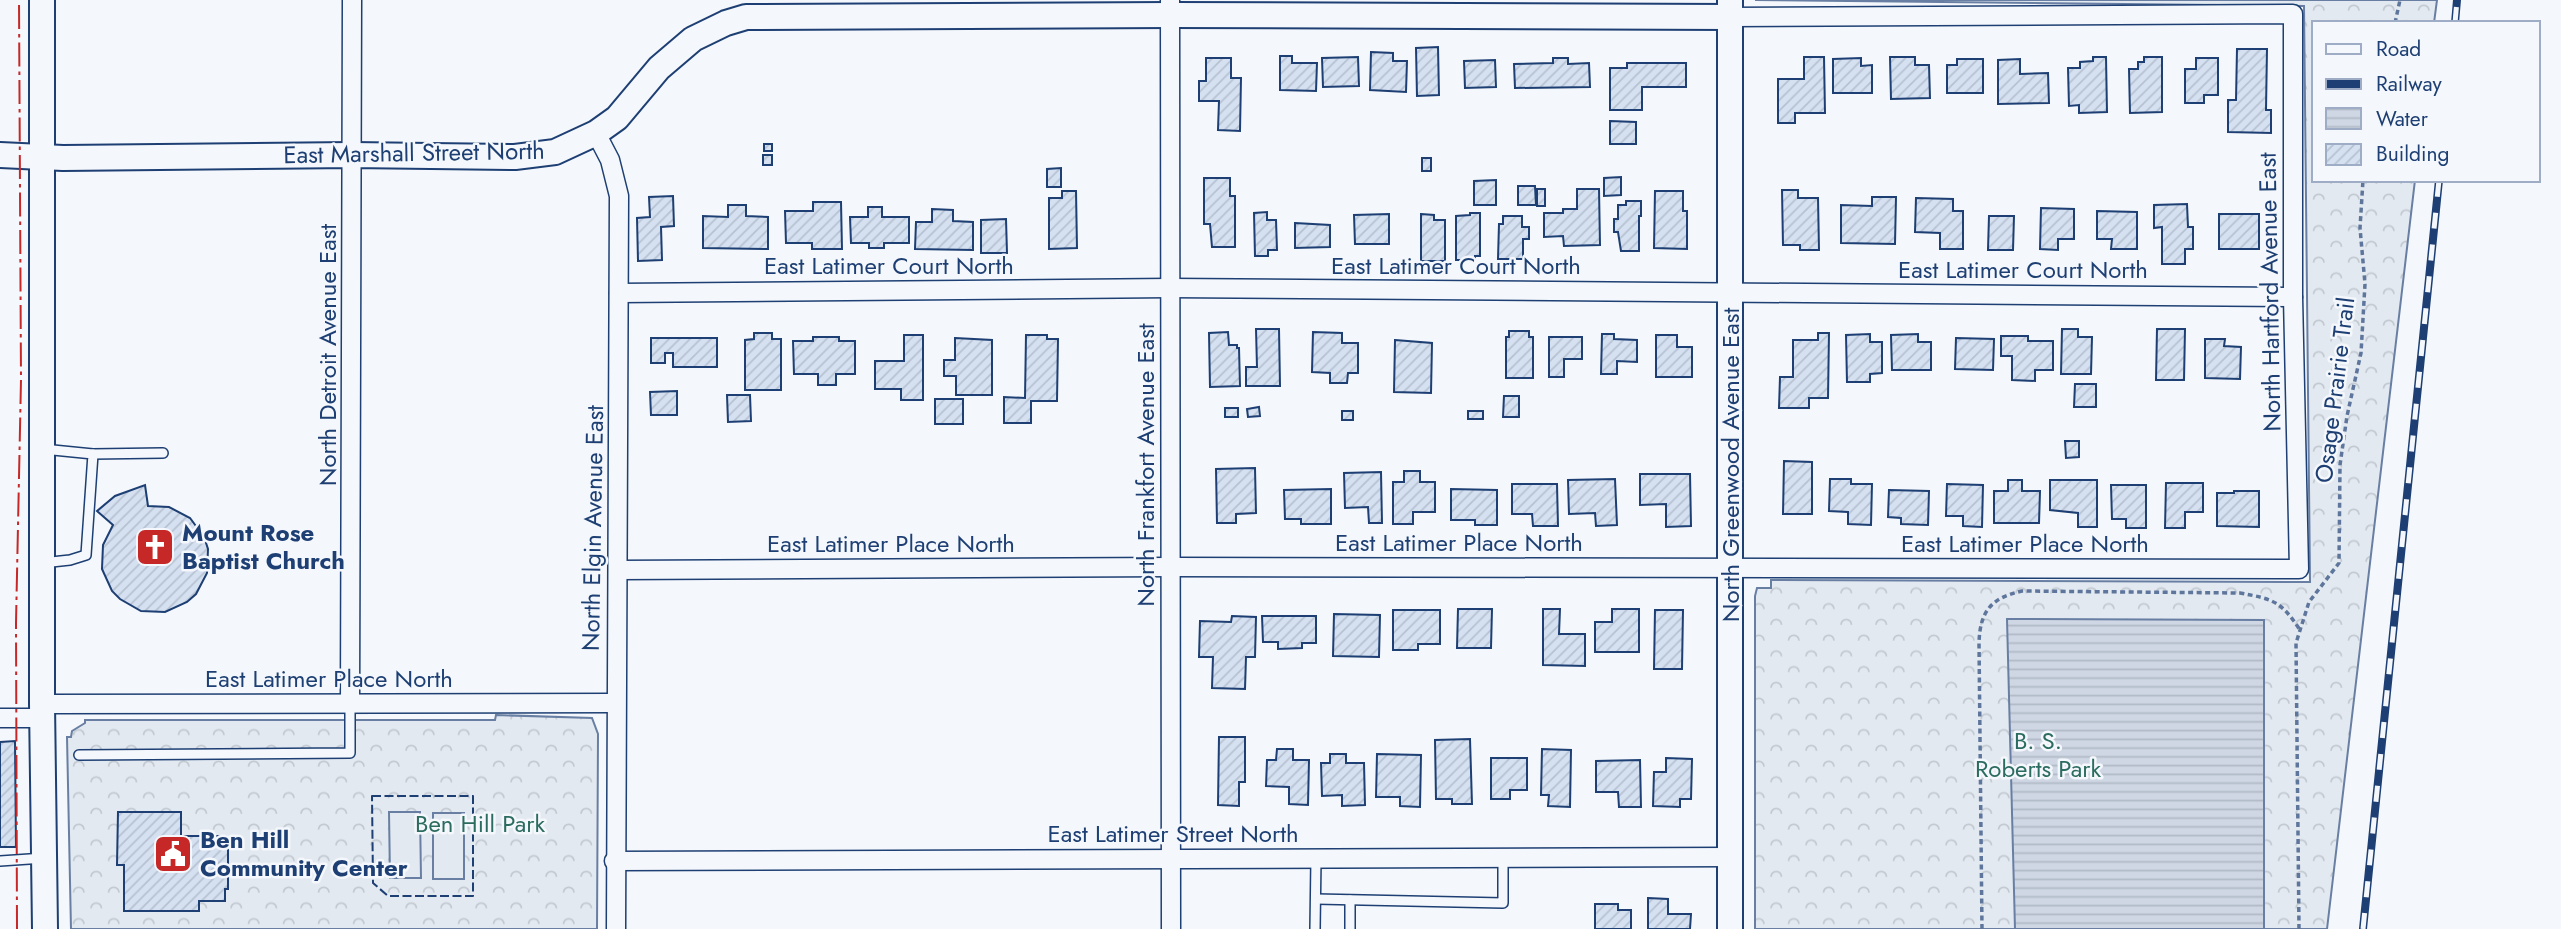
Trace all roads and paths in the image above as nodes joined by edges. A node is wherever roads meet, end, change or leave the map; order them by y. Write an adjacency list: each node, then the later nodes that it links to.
1 (42, 0): 11 (street)
2 (352, 0): 10 (street, North Detroit Avenue East)
3 (2400, 0): 7 (path)
4 (1170, 7): 5 (street, East Marshall Street North); 8 (street, East Marshall Street North); 13 (street, North Frankfort Avenue East)
5 (1730, 8): 6 (street, East Marshall Street North); 15 (street, North Greenwood Avenue East)
6 (2293, 14): 16 (street, North Hartford Avenue East)
7 (2395, 21)
8 (596, 133): 10 (street, East Marshall Street North); 14 (street, North Elgin Avenue East)
9 (0, 155): 11 (street, East Marshall Street North)
10 (352, 155): 11 (street, East Marshall Street North); 27 (street, North Detroit Avenue East)
11 (42, 157): 17 (street)
12 (2363, 182): 25 (path, Osage Prairie Trail)
13 (1170, 288): 14 (street, East Latimer Court North); 15 (street, East Latimer Court North); 21 (street, North Frankfort Avenue East)
14 (619, 293): 24 (street, North Elgin Avenue East)
15 (1730, 293): 16 (street, East Latimer Court North); 22 (street, North Greenwood Avenue East)
16 (2293, 297): 23 (street, North Hartford Avenue East)
17 (42, 449): 19 (lane); 20 (street)
18 (163, 453): 19 (lane)
19 (93, 454): 20 (lane)
20 (42, 563): 28 (street)
21 (1171, 567): 22 (street, East Latimer Place North); 24 (street, East Latimer Place North); 31 (street, North Frankfort Avenue East)
22 (1731, 568): 23 (street, East Latimer Place North); 32 (street, North Greenwood Avenue East)
23 (2299, 569)
24 (618, 570): 26 (street, North Elgin Avenue East)
25 (2300, 630): 46 (path); 47 (path, Osage Prairie Trail)
26 (615, 703): 27 (street, East Latimer Place North); 36 (street, North Elgin Avenue East)
27 (350, 704): 28 (street, East Latimer Place North); 30 (lane, North Detroit Avenue East)
28 (42, 711): 29 (street, East Latimer Place North); 33 (street)
29 (0, 718)
30 (79, 754)
31 (1171, 857): 35 (street, East Latimer Street North); 36 (street, East Latimer Street North); 42 (street, North Frankfort Avenue East)
32 (1730, 857): 34 (street, East Latimer Street North); 45 (street, North Greenwood Avenue East)
33 (44, 858): 37 (lane); 40 (street)
34 (1503, 858): 35 (street, East Latimer Street North); 39 (lane)
35 (1316, 859): 38 (lane)
36 (614, 860): 41 (street, North Elgin Avenue East)
37 (0, 861)
38 (1316, 899): 39 (lane); 43 (lane)
39 (1350, 900): 44 (lane)
40 (45, 929)
41 (616, 929)
42 (1171, 929)
43 (1315, 929)
44 (1350, 929)
45 (1730, 929)
46 (1982, 929)
47 (2299, 929)

